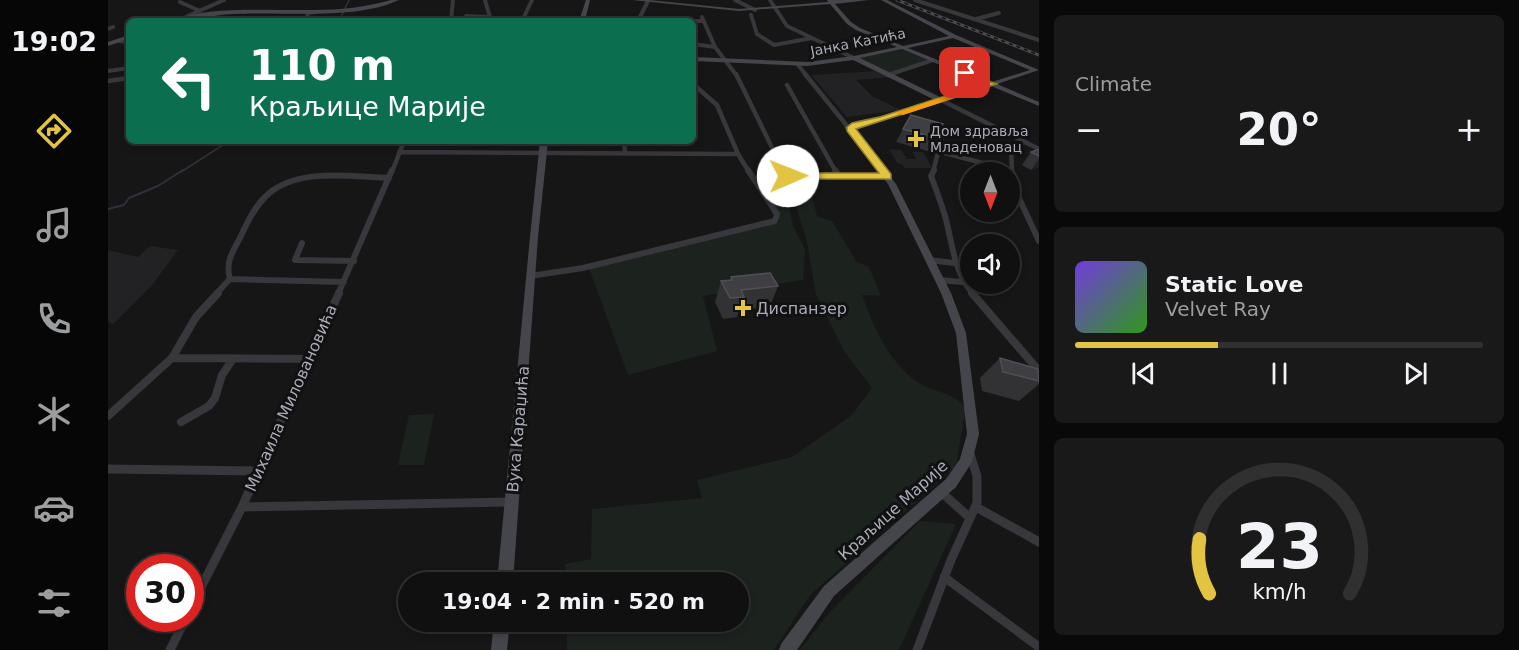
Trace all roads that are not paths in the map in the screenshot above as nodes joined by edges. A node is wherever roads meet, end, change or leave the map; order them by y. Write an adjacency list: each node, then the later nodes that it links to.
1 (224, 0): 19 (street)
2 (397, 0): 17 (street)
3 (453, 0): 25 (street)
4 (485, 0): 22 (street)
5 (532, 0): 26 (street)
6 (588, 0): 27 (street)
7 (634, 0): 13 (street)
8 (735, 0): 18 (street)
9 (770, 0): 16 (street)
10 (867, 0): 15 (street)
11 (883, 0): 33 (street)
12 (915, 0): 30 (street)
13 (648, 1): 18 (street); 28 (street)
14 (180, 2): 19 (street)
15 (831, 2): 16 (street); 42 (street)
16 (775, 8): 18 (street); 35 (street)
17 (324, 10): 19 (street); 24 (street)
18 (755, 10)
19 (197, 13): 23 (street)
20 (999, 13): 30 (street)
21 (751, 15): 35 (street)
22 (466, 16)
23 (183, 18)
24 (307, 18)
25 (451, 18)
26 (523, 18)
27 (583, 18)
28 (639, 18)
29 (696, 19): 41 (street)
30 (976, 19): 36 (street)
31 (113, 27): 32 (street)
32 (108, 29)
33 (954, 36): 42 (street, Јанка Катића); 50 (street)
34 (126, 38): 37 (street)
35 (812, 38): 43 (street)
36 (1039, 40)
37 (118, 41): 38 (street); 39 (street)
38 (126, 42)
39 (108, 44)
40 (696, 44): 41 (street)
41 (716, 47): 46 (street)
42 (901, 47): 43 (street, Јанка Катића); 45 (street)
43 (854, 58): 47 (street, Јанка Катића); 51 (street)
44 (696, 59): 46 (street, Јанка Катића)
45 (933, 60): 51 (street); 54 (street)
46 (725, 61): 47 (street, Јанка Катића); 74 (street)
47 (798, 65): 59 (street)
48 (126, 68): 49 (street)
49 (108, 71)
50 (1037, 71): 54 (street)
51 (888, 75): 57 (street)
52 (126, 78): 53 (street)
53 (108, 81)
54 (993, 84): 57 (street); 58 (street)
55 (787, 85): 74 (street)
56 (696, 87): 71 (street)
57 (941, 100): 60 (street); 62 (street)
58 (1039, 104)
59 (841, 118): 60 (street)
60 (852, 126): 75 (street, Краљице Марије)
61 (942, 136): 67 (street)
62 (1025, 142): 66 (street); 73 (street)
63 (403, 144): 68 (street, Михаила Миловановића)
64 (544, 144): 70 (street, Вука Караџића)
65 (624, 144): 69 (street)
66 (1039, 149)
67 (937, 151): 72 (street); 82 (street)
68 (399, 152): 70 (street); 76 (street, Михаила Миловановића)
69 (625, 153): 70 (street); 71 (street)
70 (542, 154): 83 (street, Вука Караџића)
71 (738, 154): 83 (street)
72 (979, 162)
73 (1010, 162)
74 (839, 176): 75 (street)
75 (887, 176): 80 (street, Краљице Марије)
76 (389, 178): 81 (street, Михаила Миловановића); 85 (street)
77 (1020, 204): 78 (street)
78 (1039, 241)
79 (302, 243): 81 (street)
80 (929, 260): 82 (street); 86 (street, Краљице Марије)
81 (354, 261): 87 (street, Михаила Миловановића)
82 (954, 263): 84 (street)
83 (530, 276): 100 (street, Вука Караџића)
84 (960, 276)
85 (230, 279): 87 (street); 90 (street)
86 (939, 280): 88 (street); 96 (street, Краљице Марије)
87 (344, 282): 92 (street, Михаила Миловановића)
88 (960, 282)
89 (973, 294): 93 (street)
90 (172, 358): 91 (street); 94 (street)
91 (233, 359): 92 (street); 95 (street)
92 (309, 359): 98 (street, Михаила Миловановића)
93 (1039, 371)
94 (108, 416)
95 (181, 422)
96 (970, 454): 99 (street, Краљице Марије); 102 (street)
97 (108, 469): 98 (street)
98 (257, 471): 101 (street, Михаила Миловановића)
99 (941, 492): 103 (street); 113 (street, Краљице Марије)
100 (512, 502): 101 (street, Михаила Миловановића); 105 (street, Вука Караџића)
101 (242, 507): 107 (street)
102 (976, 507): 103 (street); 104 (street)
103 (970, 518): 106 (street)
104 (1039, 542)
105 (506, 572)
106 (944, 577): 110 (street); 114 (street)
107 (204, 582)
108 (179, 632): 111 (street)
109 (501, 632): 112 (street)
110 (1039, 647)
111 (170, 650)
112 (499, 650)
113 (787, 650)
114 (918, 650)

